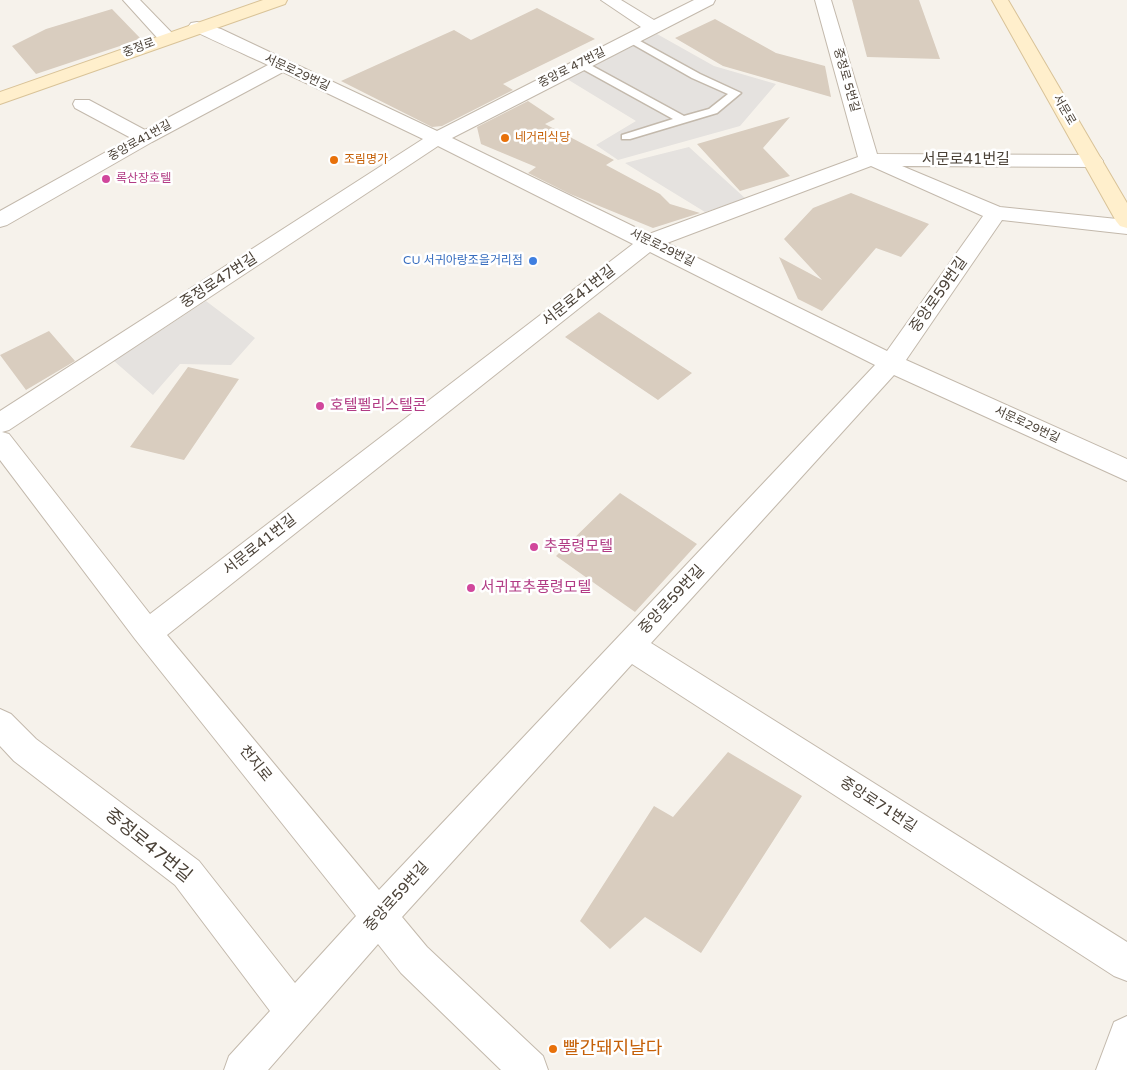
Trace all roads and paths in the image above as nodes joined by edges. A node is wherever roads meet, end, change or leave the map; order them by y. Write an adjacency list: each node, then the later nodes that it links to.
1 (131, 0): 9 (street)
2 (279, 0): 7 (street, 중정로)
3 (610, 0): 8 (street)
4 (707, 0): 8 (street, 중앙로 47번길)
5 (822, 0): 19 (street, 중정로 5번길)
6 (1000, 0): 20 (street, 서문로)
7 (197, 27): 9 (street, 중정로); 12 (street, 서문로29번길)
8 (653, 27): 10 (street, 중앙로 47번길)
9 (167, 38): 13 (street, 중정로)
10 (631, 39): 11 (street, 중앙로 47번길); 15 (lane)
11 (581, 64): 15 (lane); 18 (street, 중앙로 47번길)
12 (282, 65): 17 (street, 중앙로41번길); 18 (street, 서문로29번길)
13 (0, 98)
14 (82, 104): 17 (street)
15 (683, 120): 16 (lane)
16 (626, 137)
17 (144, 138): 22 (street, 중앙로41번길)
18 (437, 138): 25 (street, 서문로29번길); 27 (street, 중정로47번길)
19 (869, 160): 20 (street, 서문로41번길); 21 (street); 25 (street, 서문로41번길)
20 (1093, 161): 23 (street, 서문로)
21 (996, 213): 24 (street); 26 (street, 중앙로59번길)
22 (0, 220)
23 (1127, 221)
24 (1127, 227)
25 (649, 242): 26 (street, 서문로29번길); 30 (street, 서문로41번길)
26 (891, 363): 29 (street, 서문로29번길); 31 (street, 중앙로59번길)
27 (0, 423)
28 (0, 441): 30 (street, 천지로)
29 (1127, 471)
30 (148, 633): 33 (street, 천지로)
31 (630, 646): 33 (street, 중앙로59번길); 34 (street, 중앙로71번길)
32 (0, 724): 35 (street, 중정로47번길)
33 (379, 916): 35 (street, 중앙로59번길); 38 (street, 천지로)
34 (1127, 964)
35 (294, 1012): 37 (street, 중앙로59번길)
36 (1127, 1035): 39 (street)
37 (243, 1070)
38 (529, 1070)
39 (1115, 1070)

